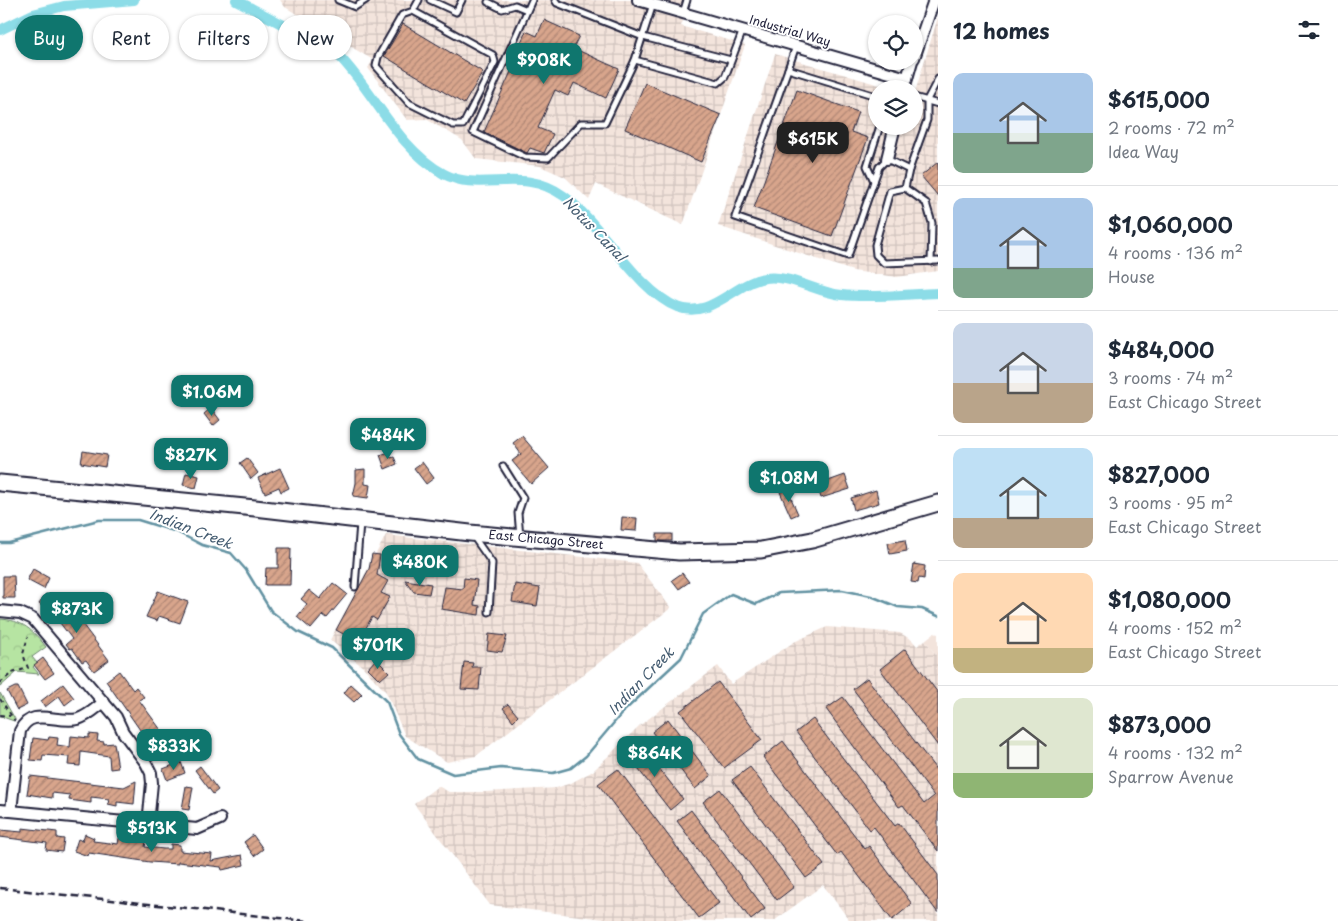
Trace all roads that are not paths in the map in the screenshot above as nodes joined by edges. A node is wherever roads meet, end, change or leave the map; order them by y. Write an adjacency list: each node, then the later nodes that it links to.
1 (338, 0): 2 (lane)
2 (366, 0)
3 (420, 0): 14 (lane)
4 (430, 0): 5 (lane)
5 (462, 0)
6 (532, 0): 13 (lane)
7 (555, 0): 18 (lane)
8 (638, 0): 12 (street, Industrial Way)
9 (687, 0): 15 (lane)
10 (934, 0): 17 (street)
11 (488, 2): 13 (lane)
12 (653, 4): 15 (street, Industrial Way); 18 (lane)
13 (527, 10): 20 (lane)
14 (414, 11): 14 (lane)
15 (683, 13): 16 (street, Industrial Way)
16 (743, 30): 19 (street, Industrial Way); 21 (lane)
17 (923, 32)
18 (643, 37): 20 (lane); 21 (lane)
19 (796, 46): 22 (lane); 24 (street, Industrial Way)
20 (635, 60): 21 (lane)
21 (732, 60)
22 (788, 70): 26 (lane); 34 (lane)
23 (909, 70): 24 (street)
24 (907, 78)
25 (938, 79): 28 (lane)
26 (868, 94)
27 (923, 99): 28 (lane)
28 (927, 100): 29 (lane); 33 (lane)
29 (938, 104)
30 (877, 135): 34 (lane)
31 (893, 135): 32 (street)
32 (887, 159): 33 (lane); 34 (lane)
33 (909, 170): 35 (lane)
34 (874, 181)
35 (905, 188): 37 (lane); 37 (lane)
36 (938, 261): 37 (lane)
37 (931, 262)
38 (503, 466): 43 (lane)
39 (0, 483): 41 (street, East Chicago Street)
40 (938, 503): 43 (street, East Chicago Street)
41 (361, 520): 42 (street, East Chicago Street); 44 (lane)
42 (470, 533): 43 (street, East Chicago Street); 46 (lane)
43 (520, 537)
44 (355, 586)
45 (0, 611): 47 (street)
46 (489, 612)
47 (104, 702): 49 (street); 51 (street)
48 (0, 810): 49 (street)
49 (11, 810): 51 (street)
50 (220, 819): 51 (street)
51 (148, 824)

